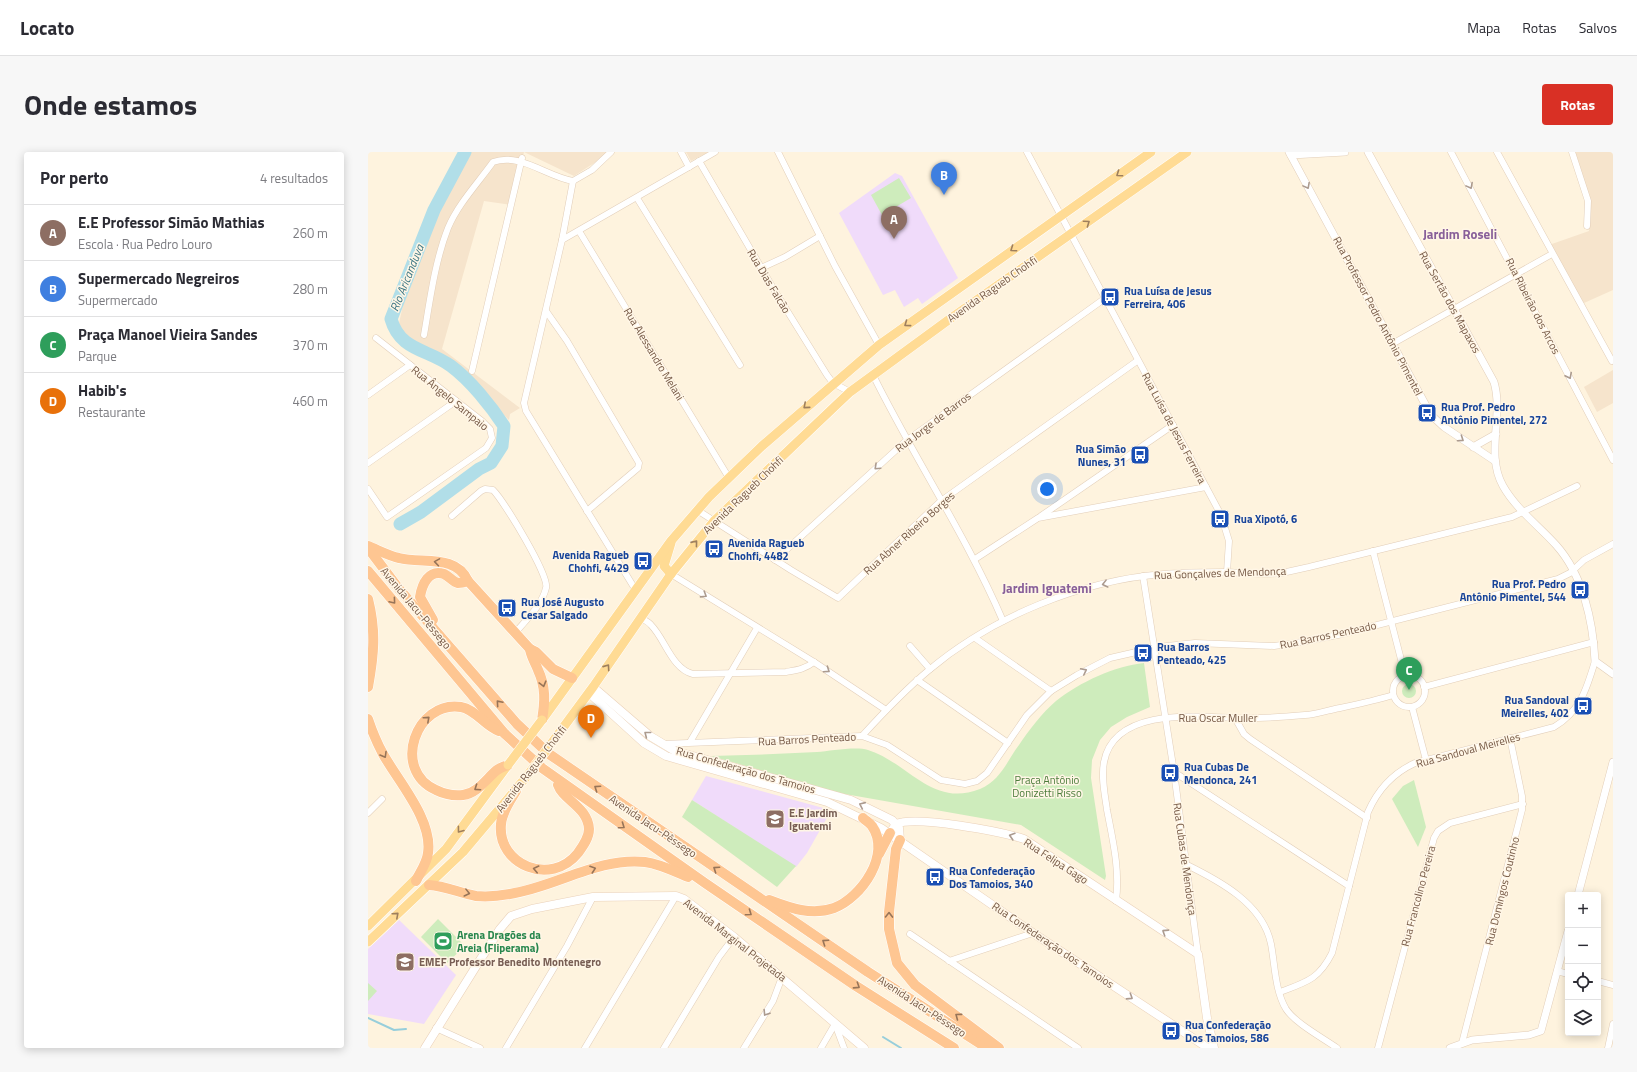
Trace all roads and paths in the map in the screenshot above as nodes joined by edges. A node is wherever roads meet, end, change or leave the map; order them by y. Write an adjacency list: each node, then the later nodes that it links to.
1 (611, 152): 17 (street)
2 (681, 152): 16 (street)
3 (715, 152): 15 (street)
4 (778, 152): 23 (street)
5 (1151, 152): 19 (main road, Avenida Ragueb Chohfi, one-way to 19)
6 (1187, 152): 22 (main road, Avenida Ragueb Chohfi, one-way to 6)
7 (1345, 152): 13 (street)
8 (1368, 152): 29 (street, Rua Sertão dos Mapaxos)
9 (1451, 152): 27 (street, Rua Ribeirão dos Arcos, one-way to 27)
10 (1497, 152): 25 (street)
11 (1572, 152): 20 (street)
12 (1029, 153): 19 (street, Rua Luísa de Jesus Ferreira)
13 (1290, 154): 33 (street, Rua Professor Pedro Antônio Pimentel, one-way to 33)
14 (522, 158): 17 (street); 31 (street); 39 (street)
15 (699, 161): 16 (street); 26 (street, Rua Dias Falcão)
16 (689, 167): 18 (street)
17 (573, 181): 24 (street)
18 (637, 198): 21 (street); 38 (street)
19 (1060, 216): 22 (street, Rua Luísa de Jesus Ferreira); 34 (main road, Avenida Ragueb Chohfi, one-way to 34)
20 (1588, 226)
21 (579, 231): 24 (street); 52 (street, Rua Alessandro Melani)
22 (1070, 235): 28 (street, Rua Luísa de Jesus Ferreira); 40 (main road, Avenida Ragueb Chohfi)
23 (820, 236): 26 (street); 34 (street)
24 (562, 240): 30 (street)
25 (1552, 254): 27 (street); 36 (street)
26 (761, 268): 41 (street, Rua Dias Falcão)
27 (1517, 274): 29 (street); 49 (street, Rua Ribeirão dos Arcos, one-way to 49)
28 (1104, 299): 35 (street, Rua Luísa de Jesus Ferreira); 47 (street, Rua Jorge de Barros)
29 (1455, 309): 33 (street); 46 (street, Rua Sertão dos Mapaxos)
30 (546, 311): 58 (street); 58 (street)
31 (424, 335)
32 (376, 338): 37 (street, Rua Ângelo Sampaio)
33 (1392, 344): 48 (street, Rua Professor Pedro Antônio Pimentel, one-way to 48)
34 (879, 345): 41 (main road, Avenida Ragueb Chohfi)
35 (1137, 361): 45 (street, Rua Luísa de Jesus Ferreira); 56 (street, Rua Abner Ribeiro Borges)
36 (1612, 361)
37 (410, 365): 43 (street); 44 (street, Rua Ângelo Sampaio)
38 (740, 365)
39 (472, 371)
40 (873, 375): 42 (main road, Avenida Ragueb Chohfi); 47 (street)
41 (833, 383): 42 (street, Rua Dias Falcão); 52 (main road, Avenida Ragueb Chohfi, one-way to 52)
42 (850, 392): 62 (main road, Avenida Ragueb Chohfi)
43 (368, 395)
44 (456, 401): 51 (street); 55 (street, Rua Ângelo Sampaio)
45 (1173, 425): 54 (street, Rua Luísa de Jesus Ferreira); 61 (street)
46 (1496, 434): 48 (street); 50 (street, Rua Sertão dos Mapaxos)
47 (906, 441): 56 (street); 68 (street, Rua Jorge de Barros, one-way to 68)
48 (1473, 447): 50 (street, Rua Professor Pedro Antônio Pimentel)
49 (1613, 460)
50 (1495, 461): 59 (street)
51 (368, 463)
52 (729, 478): 57 (main road, Avenida Ragueb Chohfi)
53 (1577, 486): 59 (street, Rua Gonçalves de Mendonça)
54 (1206, 487): 61 (street, Rua Luísa de Jesus Ferreira); 71 (street)
55 (368, 489)
56 (941, 501): 67 (street); 68 (street, Rua Abner Ribeiro Borges)
57 (697, 510): 62 (street, Rua Abner Ribeiro Borges); 63 (main road, Avenida Ragueb Chohfi)
58 (587, 511): 75 (street)
59 (1524, 513): 66 (street, Rua Gonçalves de Mendonça); 70 (street)
60 (452, 516): 82 (street)
61 (1038, 518): 67 (street, Rua Luísa de Jesus Ferreira)
62 (714, 520): 68 (street, Rua Abner Ribeiro Borges); 72 (main road, Avenida Ragueb Chohfi, one-way to 62)
63 (671, 541): 72 (main road); 75 (main road, Avenida Ragueb Chohfi)
64 (1613, 544): 70 (street, Rua Barros Penteado)
65 (368, 547): 74 (highway, one-way to 65); 81 (highway, Avenida Jacu-Pêssego)
66 (1373, 551): 71 (street, Rua Gonçalves de Mendonça); 79 (street)
67 (975, 559): 78 (street)
68 (775, 560)
69 (368, 571): 107 (highway, Avenida Jacu-Pêssego, one-way to 107)
70 (1573, 571): 79 (street, Rua Barros Penteado); 84 (street)
71 (1227, 572): 73 (street, Rua Gonçalves de Mendonça)
72 (671, 574): 77 (main road, Avenida Ragueb Chohfi); 80 (street, one-way to 80)
73 (1143, 576): 78 (street, Rua Gonçalves de Mendonça, one-way to 78); 86 (street, Rua Cubas de Mendonça)
74 (468, 582): 81 (highway); 82 (highway)
75 (635, 589): 94 (main road, Avenida Ragueb Chohfi)
76 (368, 599): 96 (highway)
77 (641, 618): 91 (street); 98 (main road, Avenida Ragueb Chohfi, one-way to 77)
78 (1003, 620): 83 (street, Rua Gonçalves de Mendonça)
79 (1390, 621): 86 (street, Rua Barros Penteado); 93 (street)
80 (757, 628): 89 (street); 91 (street)
81 (436, 632): 133 (highway, Avenida Jacu-Pêssego, one-way to 81)
82 (515, 633): 87 (highway)
83 (975, 638): 90 (street, Rua Gonçalves de Mendonça); 99 (street)
84 (1594, 642): 88 (street); 97 (street)
85 (910, 646): 90 (street)
86 (1155, 648): 99 (street, Rua Barros Penteado, one-way to 86); 103 (street, Rua Cubas de Mendonça)
87 (530, 649): 94 (highway); 106 (highway, one-way to 106)
88 (1594, 660): 92 (street); 109 (street, Rua Sandoval Meirelles)
89 (814, 662): 91 (street); 102 (street, one-way to 102)
90 (930, 669): 95 (street, Rua Gonçalves de Mendonça)
91 (730, 674): 110 (street)
92 (1613, 674)
93 (1405, 675): 97 (street); 100 (street)
94 (572, 678): 106 (main road, Avenida Ragueb Chohfi)
95 (917, 680): 102 (street, Rua Gonçalves de Mendonça); 111 (street)
96 (368, 687)
97 (1424, 687): 101 (street)
98 (591, 690): 112 (main road, Rua Confederação dos Tamoios, one-way to 98); 118 (main road, Avenida Ragueb Chohfi, bridge); 122 (main road, Rua Confederação dos Tamoios)
99 (1051, 691): 111 (street, Rua Barros Penteado)
100 (1394, 695): 101 (street); 104 (street, Rua Oscar Muller)
101 (1412, 706): 113 (street)
102 (886, 710): 108 (street, Rua Gonçalves de Mendonça)
103 (1166, 718): 104 (street, Rua Oscar Muller); 116 (street, Rua Cubas de Mendonça); 137 (street, Rua Oscar Muller)
104 (1235, 718): 123 (street)
105 (368, 720): 129 (highway, one-way to 129)
106 (542, 720): 115 (main road, Avenida Ragueb Chohfi, bridge)
107 (504, 733): 115 (highway, one-way to 107); 117 (highway, Avenida Jacu-Pêssego)
108 (862, 736): 110 (street, Rua Barros Penteado); 111 (street, Rua Barros Penteado)
109 (1510, 738): 113 (street, Rua Sandoval Meirelles); 120 (street, Rua Domingos Coutinho)
110 (690, 742): 112 (street, Rua Barros Penteado)
111 (1008, 743)
112 (662, 744): 124 (main road, Rua Confederação dos Tamoios, one-way to 112)
113 (1426, 760): 123 (street, Rua Sandoval Meirelles)
114 (1613, 762): 134 (street)
115 (508, 765): 129 (main road, Avenida Ragueb Chohfi, one-way to 129)
116 (1174, 772): 127 (street, Rua Cubas de Mendonça); 132 (street)
117 (556, 779): 118 (highway, one-way to 118); 130 (highway, Avenida Jacu-Pêssego, one-way to 130)
118 (516, 791): 131 (main road, Avenida Ragueb Chohfi)
119 (382, 799): 121 (street)
120 (1523, 804): 155 (street, Rua Domingos Coutinho); 172 (street, Rua Francolino Pereira)
121 (368, 813)
122 (863, 818): 125 (main road, Rua Confederação dos Tamoios); 128 (highway)
123 (1367, 818): 132 (street, Rua Sandoval Meirelles)
124 (896, 824): 125 (main road); 126 (main road); 137 (main road, Rua Felipa Gago, one-way to 124)
125 (890, 833): 126 (main road, Rua Confederação dos Tamoios); 128 (highway)
126 (900, 840): 139 (main road, Rua Confederação dos Tamoios); 167 (highway, one-way to 126)
127 (1185, 864): 144 (street, Rua Cubas de Mendonça); 151 (street)
128 (875, 866): 133 (highway)
129 (416, 881): 138 (main road, Avenida Ragueb Chohfi)
130 (705, 883): 131 (highway, one-way to 130); 165 (highway, Avenida Jacu-Pêssego, one-way to 165)
131 (429, 885): 142 (main road, Avenida Ragueb Chohfi, one-way to 131)
132 (1349, 886): 151 (street, Rua Sandoval Meirelles)
133 (748, 891): 166 (highway, Avenida Jacu-Pêssego, one-way to 133)
134 (1579, 892)
135 (676, 896): 136 (main road, Avenida Marginal Projetada); 141 (main road, Avenida Marginal Projetada); 159 (street)
136 (593, 897): 154 (main road, Avenida Marginal Projetada); 158 (street)
137 (1116, 900): 144 (main road, Rua Felipa Gago, one-way to 137)
138 (368, 926)
139 (1033, 933): 145 (street); 169 (main road, Rua Confederação dos Tamoios, one-way to 169)
140 (910, 934): 145 (street)
141 (734, 937): 148 (main road, Avenida Marginal Projetada); 160 (street)
142 (368, 942)
143 (1565, 942): 146 (street)
144 (1198, 954): 170 (main road, Rua Cubas de Mendonça)
145 (949, 961): 168 (street)
146 (1557, 971): 147 (street); 155 (street)
147 (1565, 973)
148 (782, 977): 152 (main road, Avenida Marginal Projetada); 161 (street, one-way to 161)
149 (1601, 982): 150 (street)
150 (1613, 985)
151 (1280, 992): 171 (street)
152 (836, 1024): 162 (street); 163 (street); 164 (main road, Avenida Marginal Projetada)
153 (1613, 1024): 174 (street)
154 (436, 1028): 156 (main road); 157 (street)
155 (1462, 1043): 173 (street)
156 (425, 1048)
157 (480, 1048)
158 (506, 1048)
159 (585, 1048)
160 (664, 1048)
161 (744, 1048)
162 (821, 1048)
163 (844, 1048)
164 (863, 1048)
165 (954, 1048)
166 (986, 1048)
167 (1000, 1048)
168 (1078, 1048)
169 (1208, 1048)
170 (1214, 1048)
171 (1337, 1048)
172 (1378, 1048)
173 (1450, 1048)
174 (1608, 1048)

